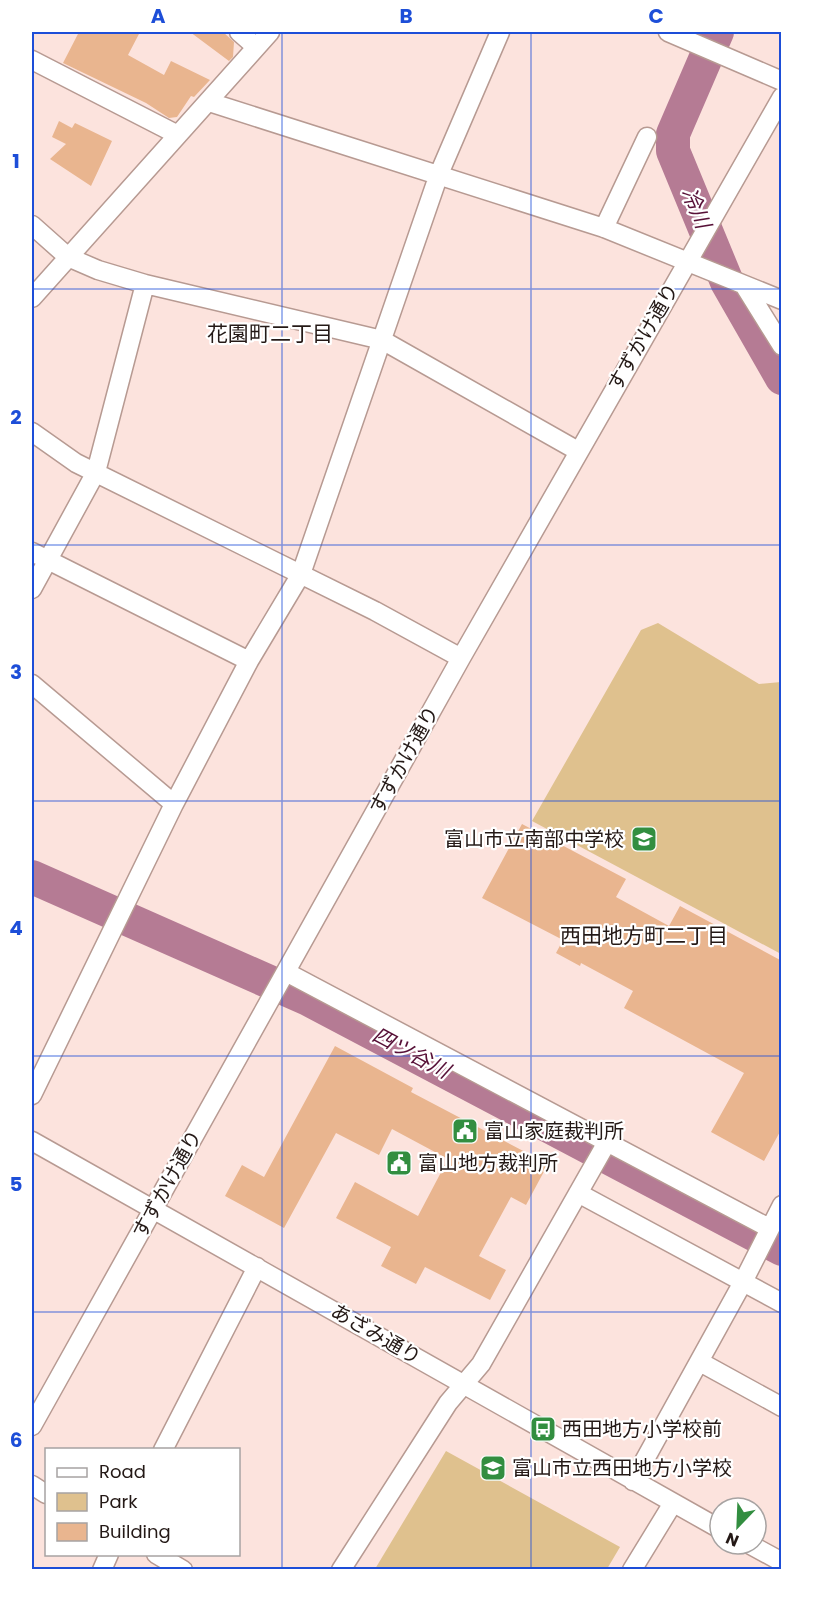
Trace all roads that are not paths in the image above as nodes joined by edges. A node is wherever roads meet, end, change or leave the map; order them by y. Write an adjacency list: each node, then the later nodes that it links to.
1 (239, 32): 5 (street)
2 (270, 32): 5 (street)
3 (500, 32): 12 (street)
4 (668, 32): 7 (street)
5 (256, 47): 9 (street)
6 (32, 60): 10 (street)
7 (782, 81)
8 (782, 97): 16 (street, すずかけ通り)
9 (209, 102): 10 (street); 12 (street)
10 (178, 135): 15 (street)
11 (647, 137): 14 (street)
12 (439, 174): 14 (street); 21 (street)
13 (32, 225): 15 (street)
14 (604, 228): 16 (street)
15 (68, 257): 17 (street); 19 (street)
16 (686, 262): 18 (street); 24 (street, すずかけ通り)
17 (145, 284): 21 (street); 25 (street)
18 (744, 285): 20 (street); 22 (street)
19 (32, 297)
20 (782, 300)
21 (382, 340): 24 (street); 27 (street)
22 (782, 346)
23 (32, 432): 25 (street)
24 (578, 451): 29 (street, すずかけ通り)
25 (96, 472): 26 (street); 27 (street)
26 (39, 557): 28 (street); 30 (street)
27 (302, 574): 29 (street); 30 (street)
28 (32, 589)
29 (461, 658): 33 (street, すずかけ通り)
30 (249, 662): 32 (street)
31 (32, 684): 32 (street)
32 (174, 804): 34 (street)
33 (286, 972): 36 (street); 39 (street, すずかけ通り)
34 (32, 1095)
35 (32, 1141): 39 (street, あざみ通り)
36 (606, 1144): 37 (street); 40 (street)
37 (578, 1193): 42 (street); 45 (street)
38 (782, 1205): 40 (street)
39 (153, 1209): 41 (street, あざみ通り); 47 (street, すずかけ通り)
40 (769, 1228): 42 (street)
41 (258, 1267): 45 (street, あざみ通り); 48 (street)
42 (743, 1282): 43 (street); 44 (street)
43 (782, 1303)
44 (700, 1362): 46 (street); 49 (street)
45 (464, 1384): 49 (street, あざみ通り); 58 (street)
46 (782, 1407)
47 (32, 1426)
48 (164, 1448)
49 (633, 1481): 52 (street, あざみ通り)
50 (32, 1485): 51 (street)
51 (45, 1493)
52 (673, 1503): 53 (street, あざみ通り); 59 (street)
53 (708, 1522)
54 (768, 1554): 56 (street)
55 (160, 1556): 57 (street)
56 (782, 1562)
57 (183, 1569)
58 (341, 1569)
59 (632, 1569)

